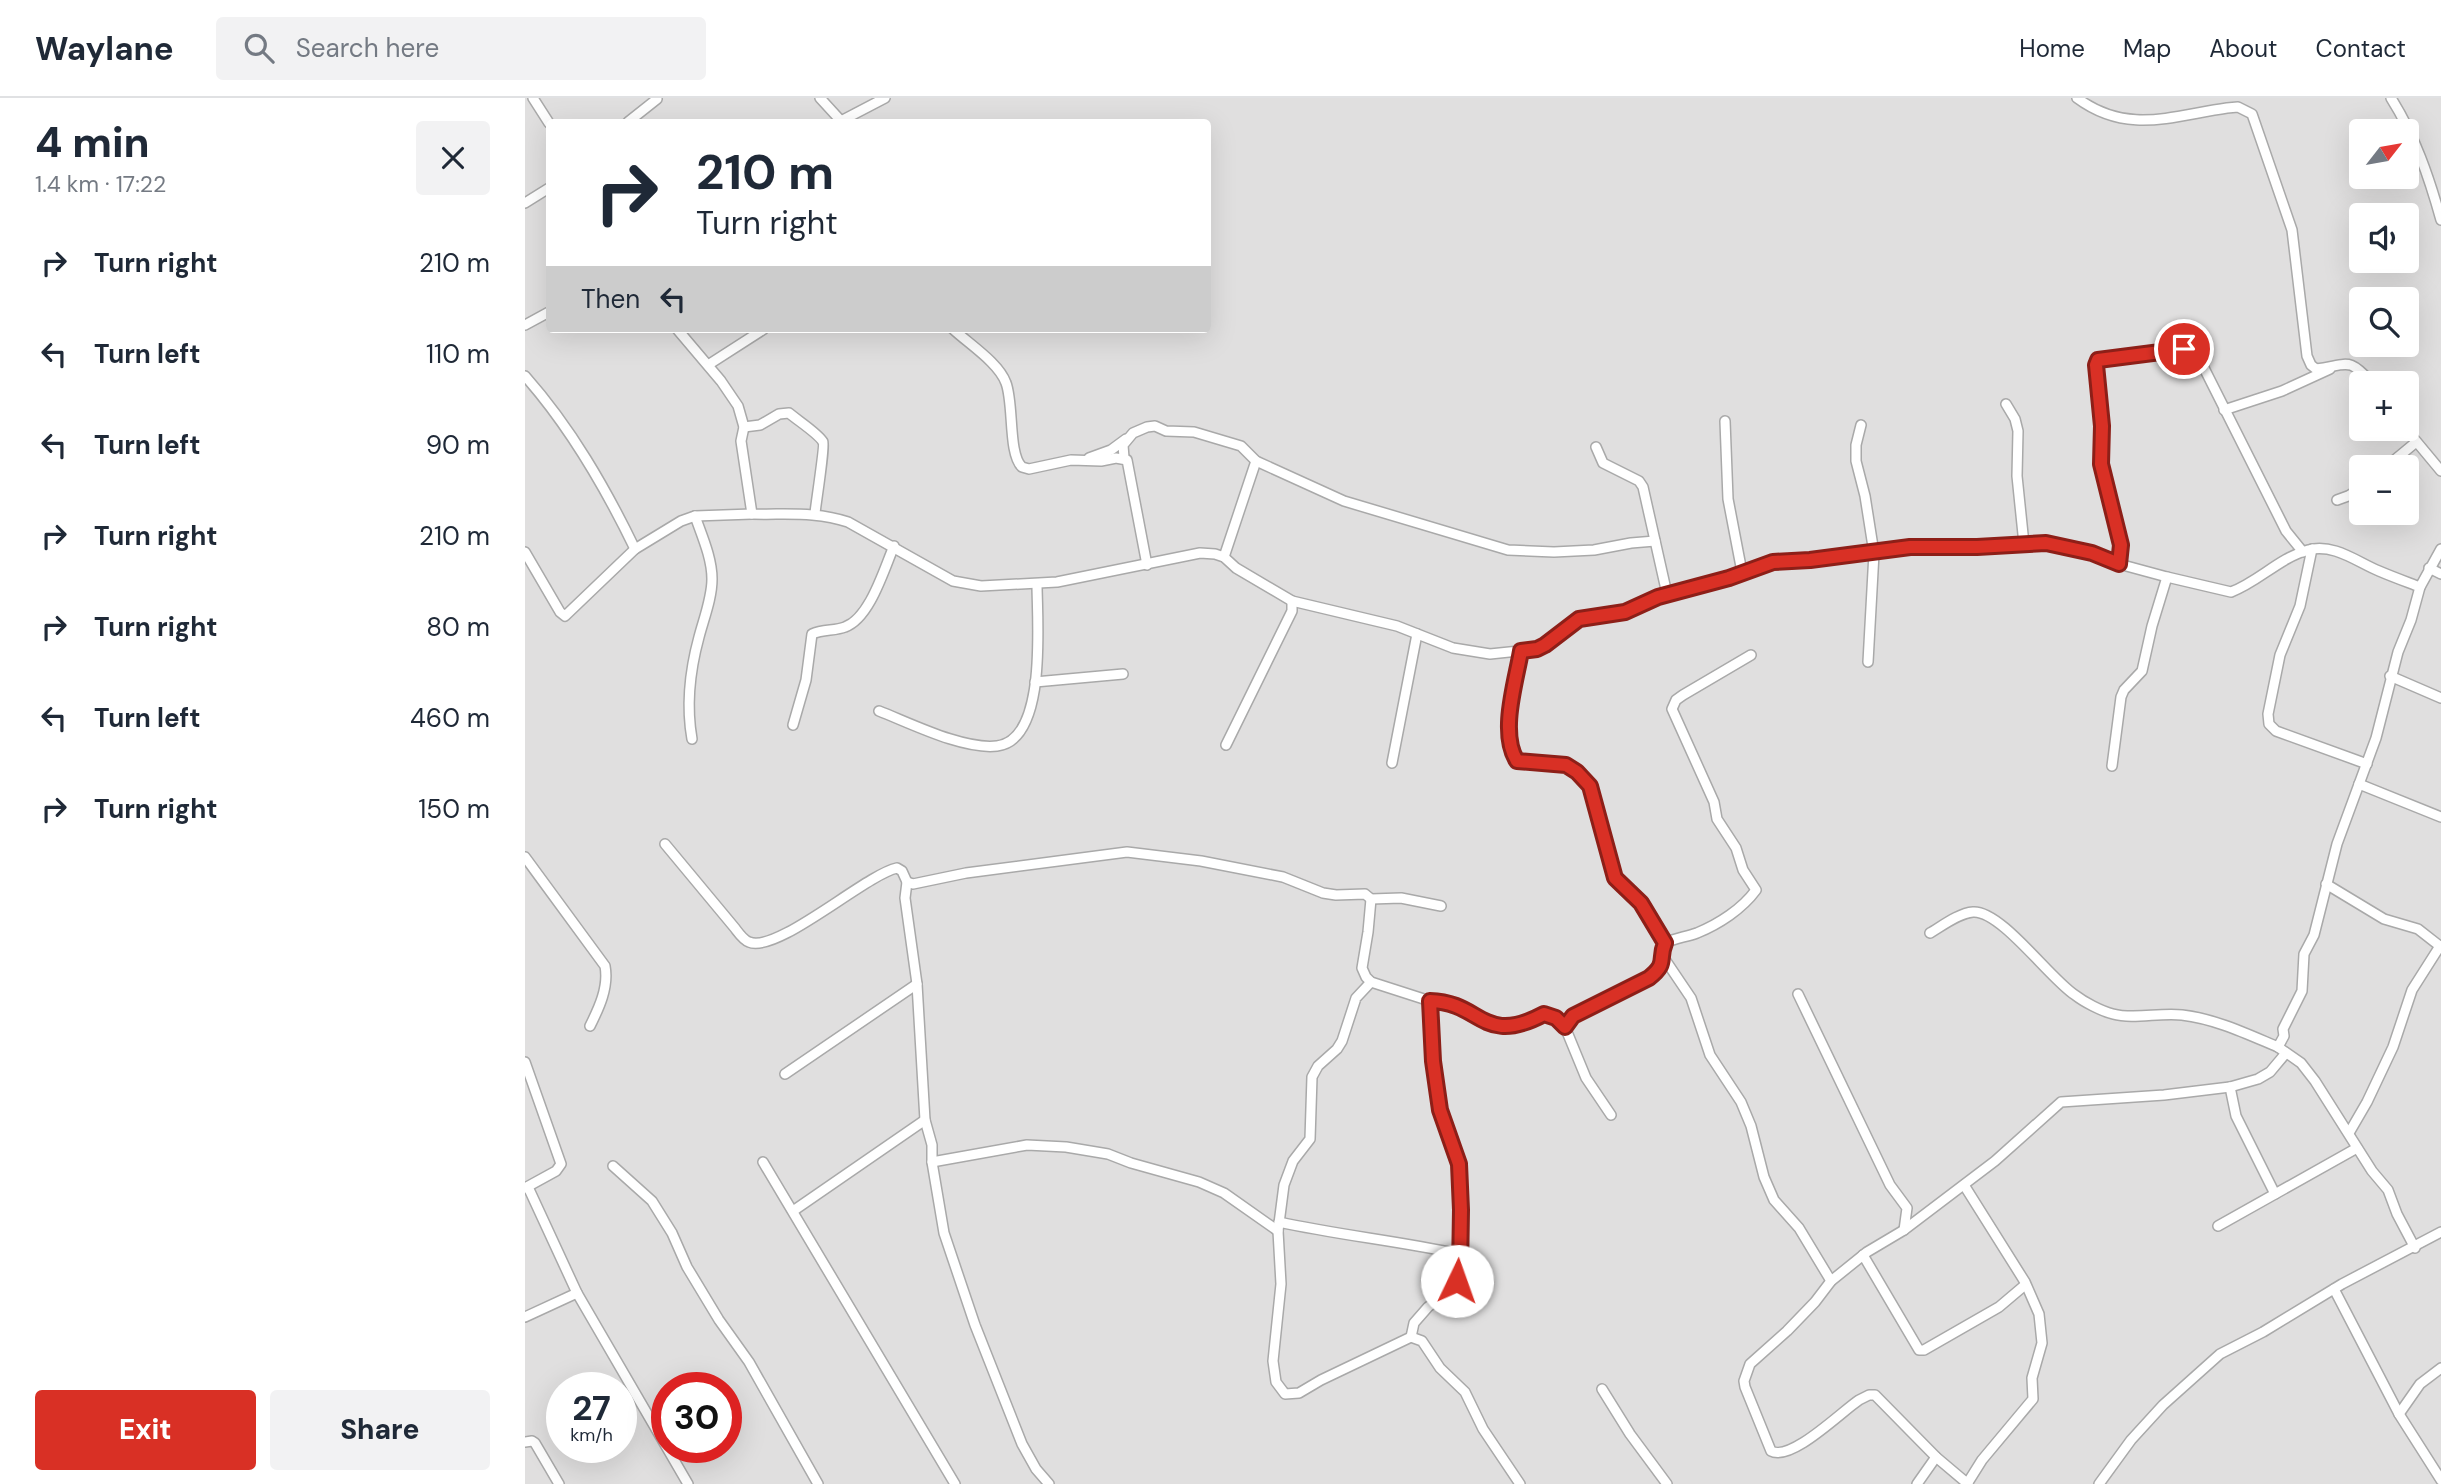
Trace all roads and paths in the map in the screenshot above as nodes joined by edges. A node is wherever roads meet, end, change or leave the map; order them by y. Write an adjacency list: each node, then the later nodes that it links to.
1 (533, 98): 7 (street)
2 (820, 98): 9 (street)
3 (885, 98): 10 (street)
4 (2077, 98): 20 (street)
5 (2391, 98): 13 (street)
6 (657, 99): 8 (street)
7 (546, 119)
8 (632, 119)
9 (838, 119)
10 (846, 119)
11 (546, 190): 12 (street)
12 (525, 203)
13 (2441, 220)
14 (546, 314): 15 (street)
15 (525, 325)
16 (680, 333): 19 (street)
17 (758, 333): 19 (street)
18 (958, 333): 33 (street)
19 (708, 365): 27 (street)
20 (2337, 365): 21 (street); 24 (street)
21 (2360, 371)
22 (525, 376): 44 (street)
23 (2006, 404): 42 (street)
24 (2224, 410): 46 (street); 50 (street)
25 (1725, 421): 53 (street)
26 (1861, 425): 48 (street)
27 (744, 427): 38 (street); 39 (street)
28 (1128, 438): 32 (street); 33 (street); 34 (street)
29 (2415, 443): 31 (street); 35 (street)
30 (1596, 447): 41 (street)
31 (2400, 455)
32 (1124, 458): 33 (street); 51 (street)
33 (1084, 460)
34 (1256, 461): 41 (street); 49 (street)
35 (2441, 471)
36 (2349, 495): 37 (street)
37 (2337, 500)
38 (815, 513): 39 (street); 43 (street)
39 (752, 514): 40 (street)
40 (695, 516): 44 (street); 70 (street)
41 (1655, 541): 58 (street)
42 (2024, 544): 48 (street); 50 (street)
43 (894, 546): 56 (street); 69 (street)
44 (635, 549): 47 (street)
45 (2441, 549): 52 (street)
46 (2308, 551): 55 (street); 57 (street); 73 (street)
47 (525, 552)
48 (1874, 553): 53 (street); 63 (street)
49 (1224, 557): 51 (street); 59 (street)
50 (2119, 564): 55 (street)
51 (1147, 565): 56 (street)
52 (2429, 568): 54 (street); 57 (street)
53 (1742, 572): 58 (street)
54 (2441, 574)
55 (2167, 577): 74 (street)
56 (1037, 584): 66 (street)
57 (2420, 587): 65 (street)
58 (1667, 594): 61 (street)
59 (1292, 601): 60 (street); 71 (street)
60 (1417, 634): 61 (street); 72 (street)
61 (1521, 651): 84 (street)
62 (1751, 655): 84 (street)
63 (1868, 662)
64 (1123, 674): 66 (street)
65 (2390, 676): 67 (street); 73 (street)
66 (1035, 682): 68 (street)
67 (2441, 698)
68 (879, 711)
69 (793, 725)
70 (692, 738)
71 (1226, 745)
72 (1392, 763)
73 (2367, 764): 75 (street)
74 (2112, 766)
75 (2359, 784): 76 (street); 80 (street)
76 (2441, 817)
77 (665, 844): 79 (street)
78 (525, 857): 91 (street)
79 (907, 882): 81 (street); 88 (street)
80 (2326, 884): 85 (street); 93 (street)
81 (1371, 899): 82 (street); 87 (street)
82 (1441, 906)
83 (1930, 933): 93 (street)
84 (1665, 943): 86 (street)
85 (2441, 946): 99 (street)
86 (1664, 958): 92 (street); 115 (street)
87 (1371, 982): 90 (street); 108 (street)
88 (917, 984): 95 (street); 98 (street)
89 (1798, 993): 110 (street)
90 (1430, 1001): 92 (street); 113 (street)
91 (590, 1026)
92 (1565, 1027): 97 (street)
93 (2282, 1050): 96 (street); 99 (street)
94 (525, 1062): 105 (street)
95 (785, 1074)
96 (2229, 1087): 104 (street); 106 (street)
97 (1612, 1115)
98 (925, 1120): 101 (street); 107 (street)
99 (2349, 1133): 100 (street)
100 (2357, 1148): 106 (street); 112 (street)
101 (932, 1161): 108 (street); 131 (street)
102 (763, 1162): 107 (street)
103 (613, 1166): 129 (street)
104 (1964, 1185): 110 (street); 116 (street)
105 (527, 1188): 118 (street)
106 (2275, 1195): 109 (street)
107 (793, 1211): 130 (street)
108 (1278, 1227): 113 (street); 120 (street)
109 (2218, 1227)
110 (1904, 1230): 114 (street)
111 (2441, 1232): 112 (street)
112 (2415, 1248): 117 (street)
113 (1458, 1254): 120 (street)
114 (1863, 1255): 115 (street); 116 (street)
115 (1831, 1281): 125 (street)
116 (2025, 1285): 135 (street)
117 (2334, 1289): 123 (street); 136 (street)
118 (577, 1293): 119 (street); 128 (street)
119 (525, 1317)
120 (1411, 1337): 132 (street)
121 (2441, 1368): 123 (street)
122 (1602, 1389): 133 (street)
123 (2399, 1414): 126 (street)
124 (525, 1441): 127 (street)
125 (1936, 1457): 134 (street); 135 (street)
126 (2441, 1480)
127 (559, 1484)
128 (688, 1484)
129 (818, 1484)
130 (955, 1484)
131 (1049, 1484)
132 (1520, 1484)
133 (1667, 1484)
134 (1917, 1484)
135 (1968, 1484)
136 (2099, 1484)

